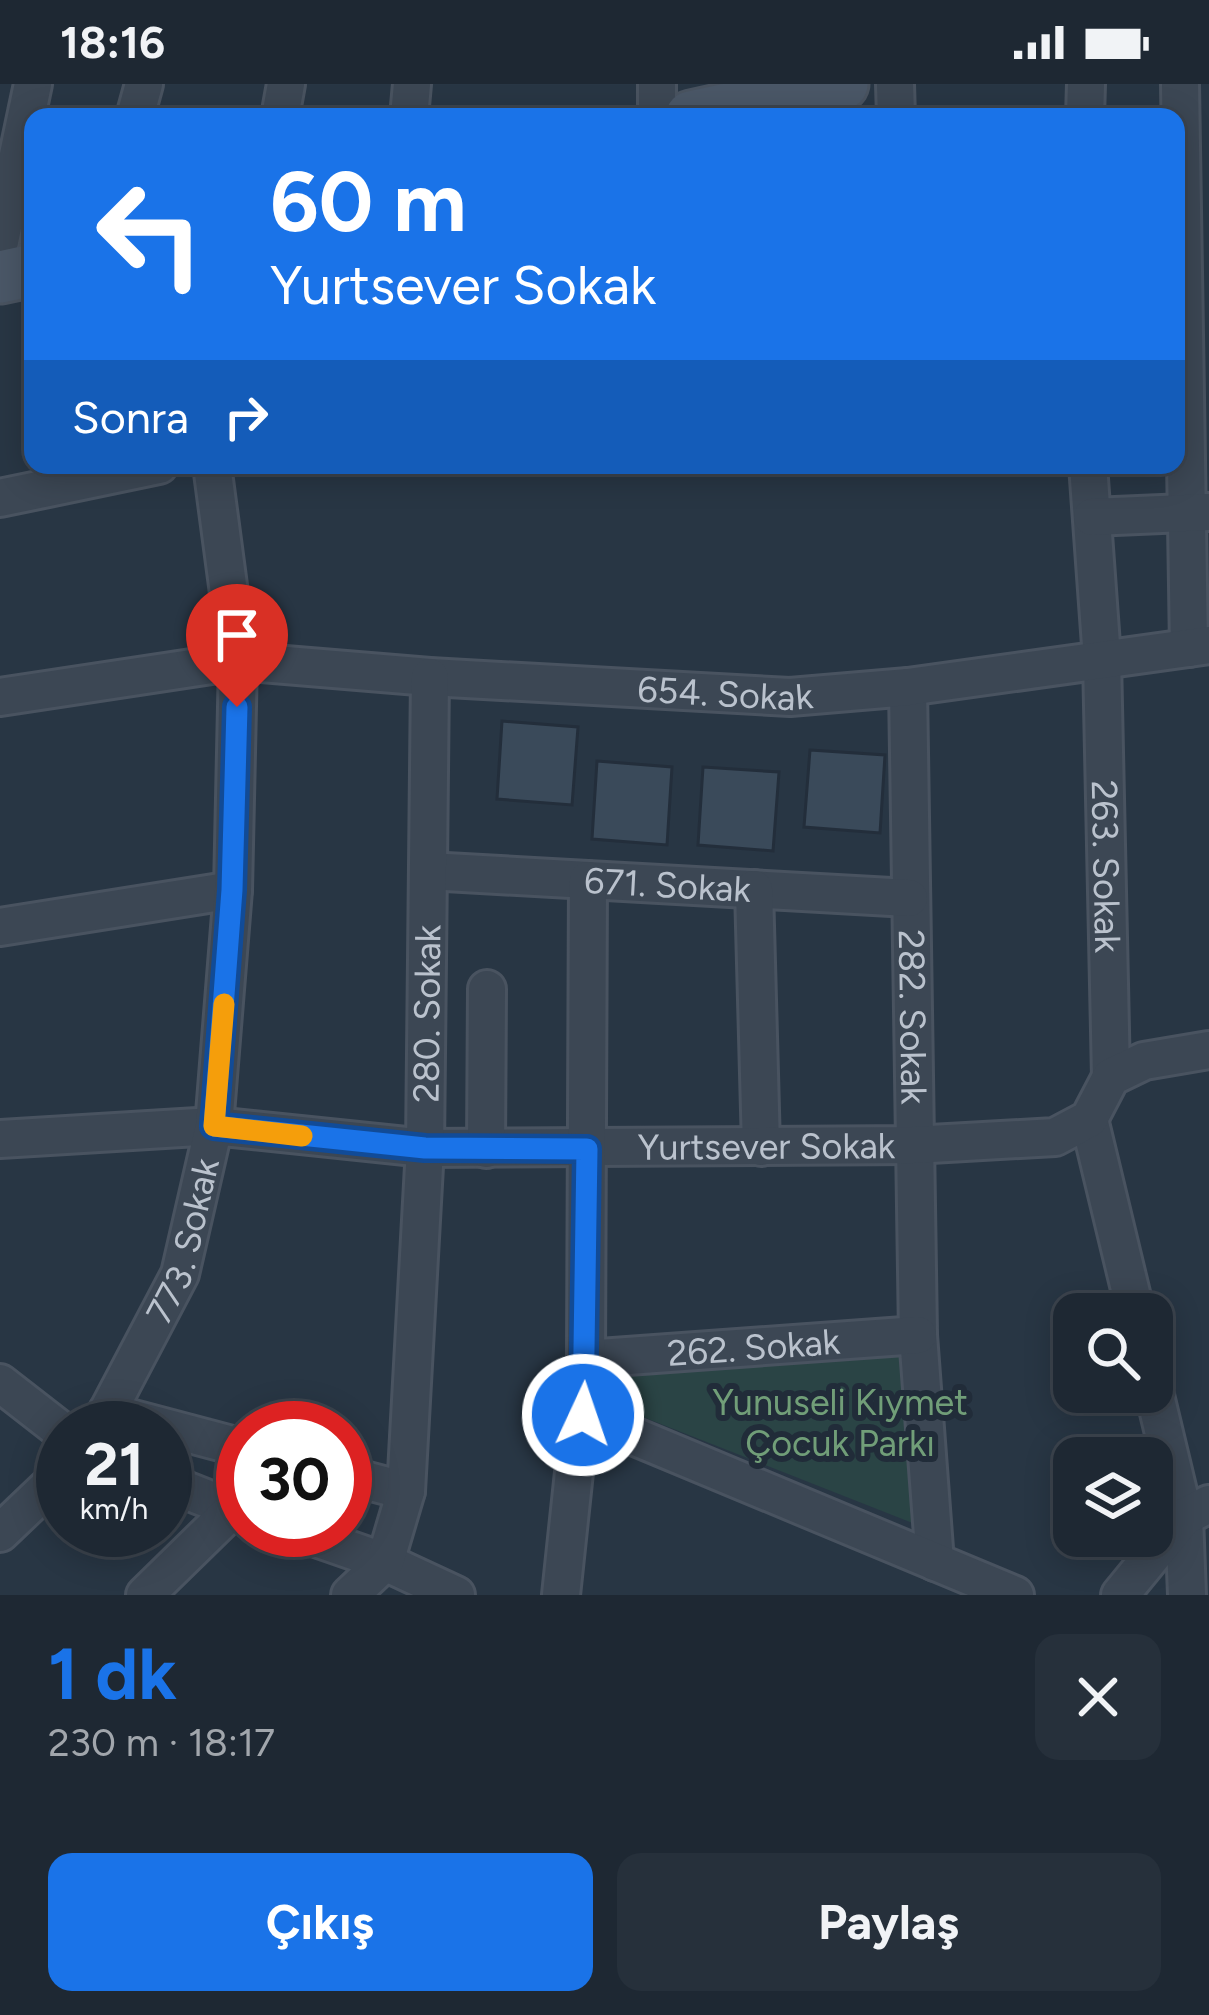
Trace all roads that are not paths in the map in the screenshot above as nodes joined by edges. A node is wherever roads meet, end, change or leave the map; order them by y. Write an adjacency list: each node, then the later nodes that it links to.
1 (814, 87): 2 (main road)
2 (734, 108)
3 (24, 127): 6 (street)
4 (1185, 156): 5 (street)
5 (1189, 213): 11 (street)
6 (0, 241)
7 (116, 474): 10 (street)
8 (213, 474): 15 (street, 773. Sokak)
9 (1089, 474): 12 (street, 263. Sokak)
10 (0, 498)
11 (1198, 512): 12 (street); 13 (street)
12 (1092, 517): 14 (street, 263. Sokak)
13 (1199, 647): 14 (street, 654. Sokak)
14 (1102, 658): 17 (street, 654. Sokak); 27 (street, 263. Sokak)
15 (238, 662): 16 (street, 654. Sokak); 18 (street, 654. Sokak); 22 (street, 773. Sokak)
16 (430, 677): 17 (street, 654. Sokak); 19 (street, 280. Sokak)
17 (908, 687): 23 (street, 282. Sokak)
18 (0, 698)
19 (428, 871): 20 (street, 671. Sokak); 33 (street, 280. Sokak)
20 (588, 880): 21 (street, 671. Sokak); 35 (street)
21 (754, 889): 23 (street, 671. Sokak); 32 (street)
22 (232, 890): 24 (street); 29 (street, 773. Sokak)
23 (909, 898): 31 (street, 282. Sokak)
24 (0, 928)
25 (487, 989): 34 (street)
26 (1208, 1054): 27 (street)
27 (1111, 1077): 28 (street)
28 (1089, 1119): 31 (street, Yurtsever Sokak); 36 (street)
29 (214, 1126): 30 (street, Yurtsever Sokak); 33 (street, Yurtsever Sokak); 40 (street, 773. Sokak)
30 (0, 1139)
31 (913, 1145): 32 (street, Yurtsever Sokak); 37 (street, 282. Sokak)
32 (761, 1147): 35 (street, Yurtsever Sokak)
33 (425, 1148): 34 (street, Yurtsever Sokak); 45 (street, 280. Sokak)
34 (486, 1148): 35 (street, Yurtsever Sokak)
35 (587, 1149): 38 (street)
36 (1131, 1293)
37 (918, 1335): 38 (street, 262. Sokak); 52 (street, 282. Sokak)
38 (586, 1359): 43 (street)
39 (1, 1386): 41 (street)
40 (113, 1401)
41 (36, 1412)
42 (1163, 1413): 47 (street)
43 (583, 1415): 52 (street); 56 (street)
44 (372, 1482): 45 (street)
45 (406, 1491): 51 (street, 280. Sokak)
46 (36, 1499): 49 (street)
47 (1197, 1510): 58 (street); 59 (street)
48 (216, 1531): 53 (street)
49 (0, 1534)
50 (371, 1557): 51 (street)
51 (386, 1562): 54 (street); 55 (street)
52 (935, 1562): 57 (street)
53 (145, 1595)
54 (350, 1595)
55 (456, 1595)
56 (561, 1595)
57 (1015, 1595)
58 (1120, 1595)
59 (1187, 1595)

